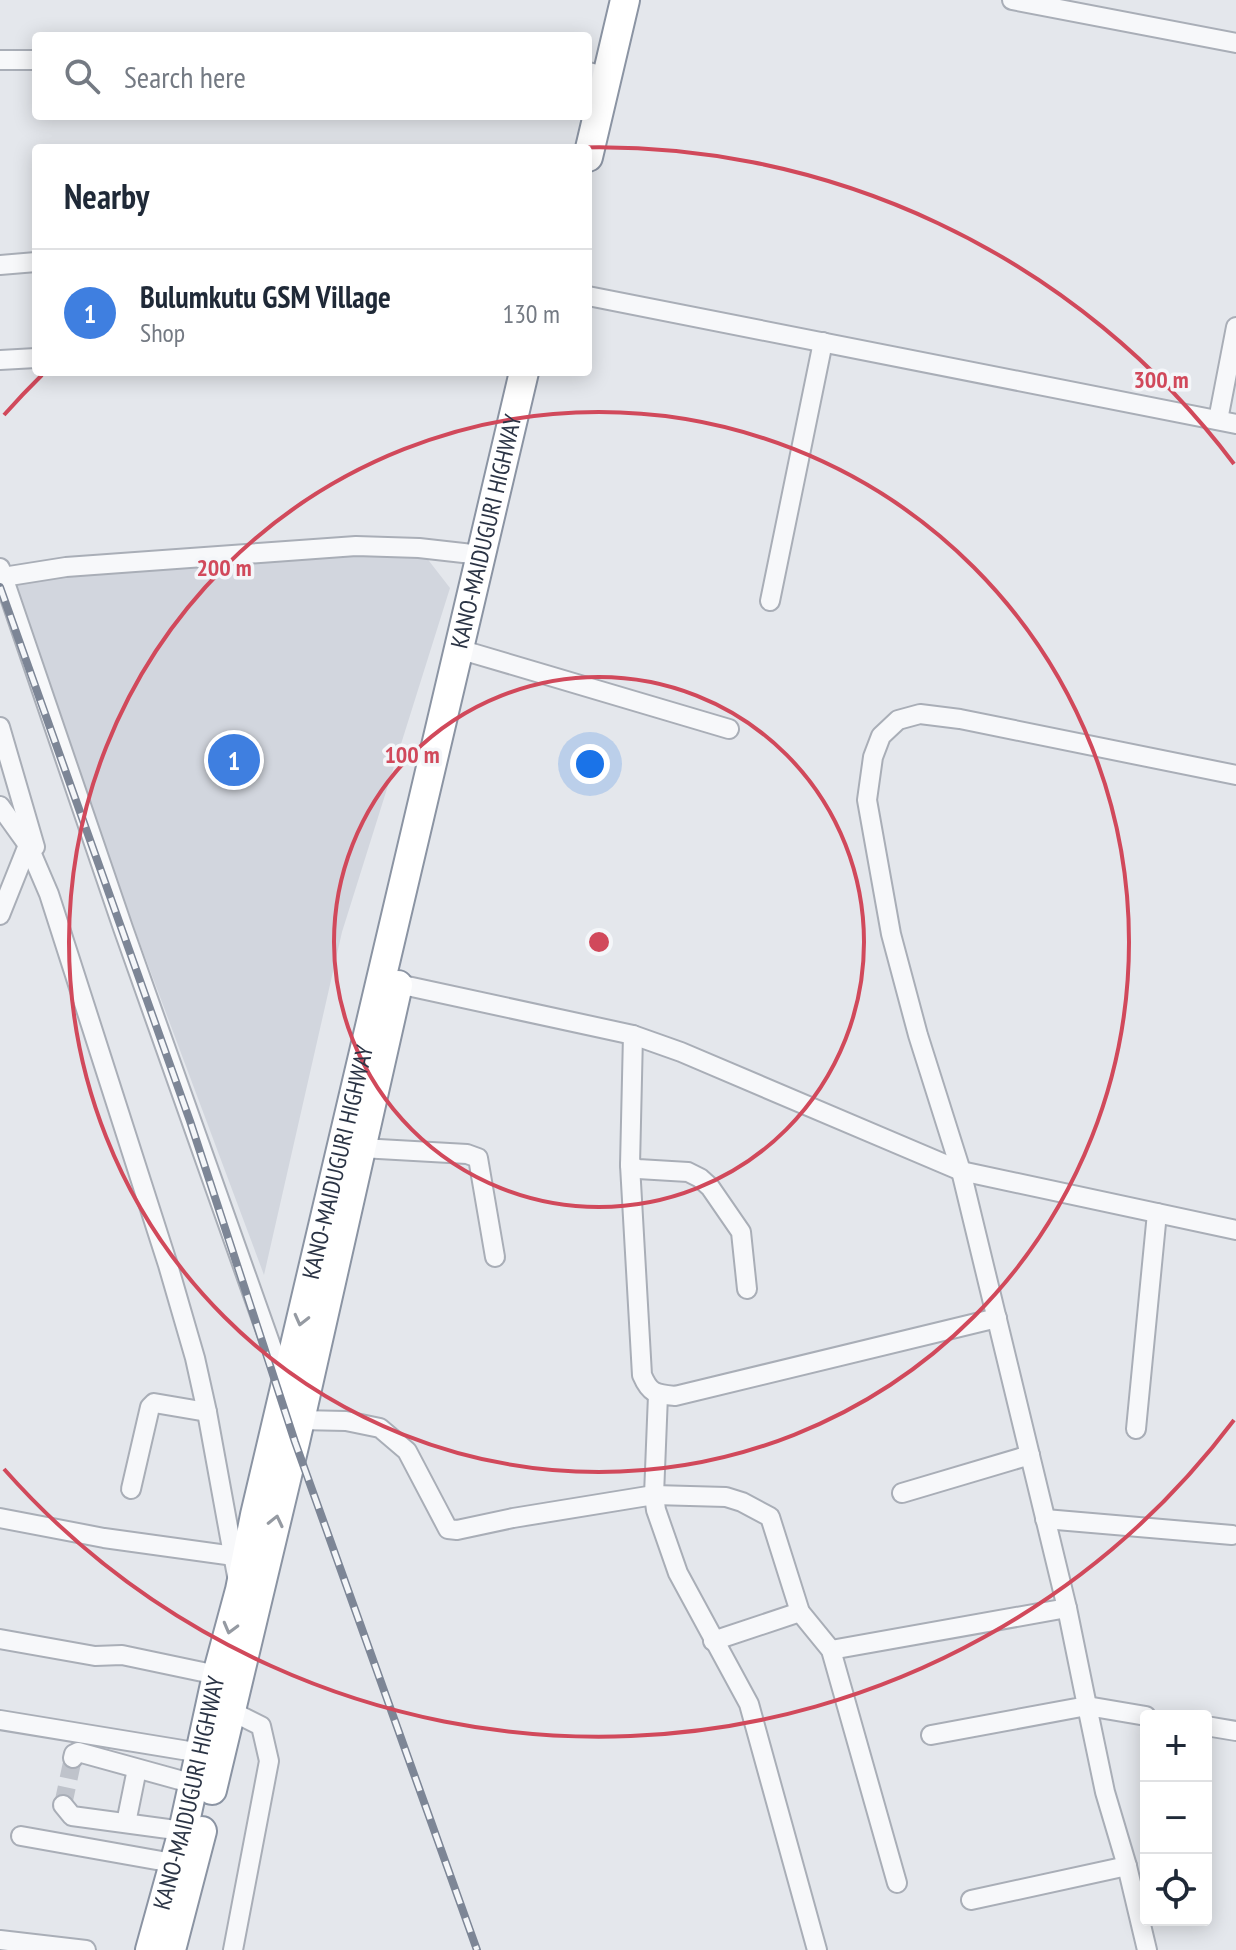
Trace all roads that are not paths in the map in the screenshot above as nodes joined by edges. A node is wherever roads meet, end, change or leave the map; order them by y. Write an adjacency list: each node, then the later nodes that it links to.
1 (1012, 0): 3 (street)
2 (616, 6): 6 (highway); 9 (highway)
3 (1236, 43)
4 (0, 60): 5 (street)
5 (32, 60)
6 (592, 74)
7 (582, 120): 8 (highway)
8 (577, 144)
9 (590, 144)
10 (32, 262): 11 (street)
11 (0, 265)
12 (592, 297): 14 (street)
13 (1236, 327): 19 (street)
14 (823, 342): 19 (street); 22 (street)
15 (32, 358): 16 (street)
16 (0, 360)
17 (523, 376): 20 (highway, KANO-MAIDUGURI HIGHWAY)
18 (537, 376): 23 (highway, KANO-MAIDUGURI HIGHWAY)
19 (1227, 422)
20 (481, 555): 21 (street); 41 (highway, KANO-MAIDUGURI HIGHWAY, one-way to 41)
21 (2, 572): 41 (street)
22 (770, 601)
23 (472, 653): 25 (street); 31 (highway, KANO-MAIDUGURI HIGHWAY)
24 (0, 727): 29 (street)
25 (729, 729)
26 (1236, 775): 35 (street)
27 (0, 806): 28 (street)
28 (28, 845): 29 (street); 30 (street)
29 (49, 894): 43 (street)
30 (0, 915)
31 (398, 984): 32 (street); 33 (highway, KANO-MAIDUGURI HIGHWAY)
32 (633, 1035): 34 (street); 35 (street)
33 (361, 1148): 38 (street); 44 (highway, KANO-MAIDUGURI HIGHWAY)
34 (630, 1165): 39 (street); 42 (street)
35 (961, 1171): 36 (street); 40 (street)
36 (1157, 1213): 37 (street); 45 (street)
37 (1236, 1230)
38 (495, 1257)
39 (747, 1289)
40 (997, 1318): 42 (street); 46 (street)
41 (285, 1385): 44 (street); 54 (highway, KANO-MAIDUGURI HIGHWAY)
42 (658, 1395): 49 (street)
43 (207, 1412): 47 (street); 53 (street)
44 (299, 1420): 49 (street); 62 (highway, KANO-MAIDUGURI HIGHWAY, one-way to 44)
45 (1136, 1429)
46 (1030, 1455): 48 (street); 51 (street)
47 (131, 1489)
48 (902, 1493)
49 (654, 1495): 56 (street); 58 (street)
50 (0, 1518): 53 (street)
51 (1045, 1519): 52 (street); 55 (street)
52 (1232, 1535)
53 (234, 1556): 54 (street)
54 (240, 1590): 60 (highway, KANO-MAIDUGURI HIGHWAY, one-way to 60)
55 (1067, 1608): 59 (street); 61 (street)
56 (800, 1612): 58 (street); 59 (street)
57 (0, 1639): 60 (street)
58 (713, 1641): 85 (street)
59 (831, 1650): 78 (street)
60 (217, 1675): 68 (highway, KANO-MAIDUGURI HIGHWAY)
61 (1087, 1706): 63 (street); 67 (street); 77 (street)
62 (231, 1711): 83 (highway, KANO-MAIDUGURI HIGHWAY); 84 (street)
63 (1140, 1715)
64 (0, 1720): 68 (street)
65 (1212, 1727): 66 (street)
66 (1236, 1731)
67 (931, 1735)
68 (201, 1753): 71 (highway, KANO-MAIDUGURI HIGHWAY)
69 (73, 1758): 70 (street)
70 (137, 1769): 71 (street); 73 (street)
71 (194, 1784): 74 (highway, KANO-MAIDUGURI HIGHWAY)
72 (63, 1805): 73 (street)
73 (126, 1823): 74 (street)
74 (183, 1831): 76 (highway, KANO-MAIDUGURI HIGHWAY)
75 (21, 1836): 76 (street)
76 (173, 1863): 82 (highway, KANO-MAIDUGURI HIGHWAY)
77 (1127, 1866): 79 (street); 86 (street)
78 (897, 1883)
79 (971, 1900)
80 (0, 1940): 81 (street)
81 (86, 1950)
82 (150, 1950)
83 (171, 1950)
84 (233, 1950)
85 (817, 1950)
86 (1147, 1950)

